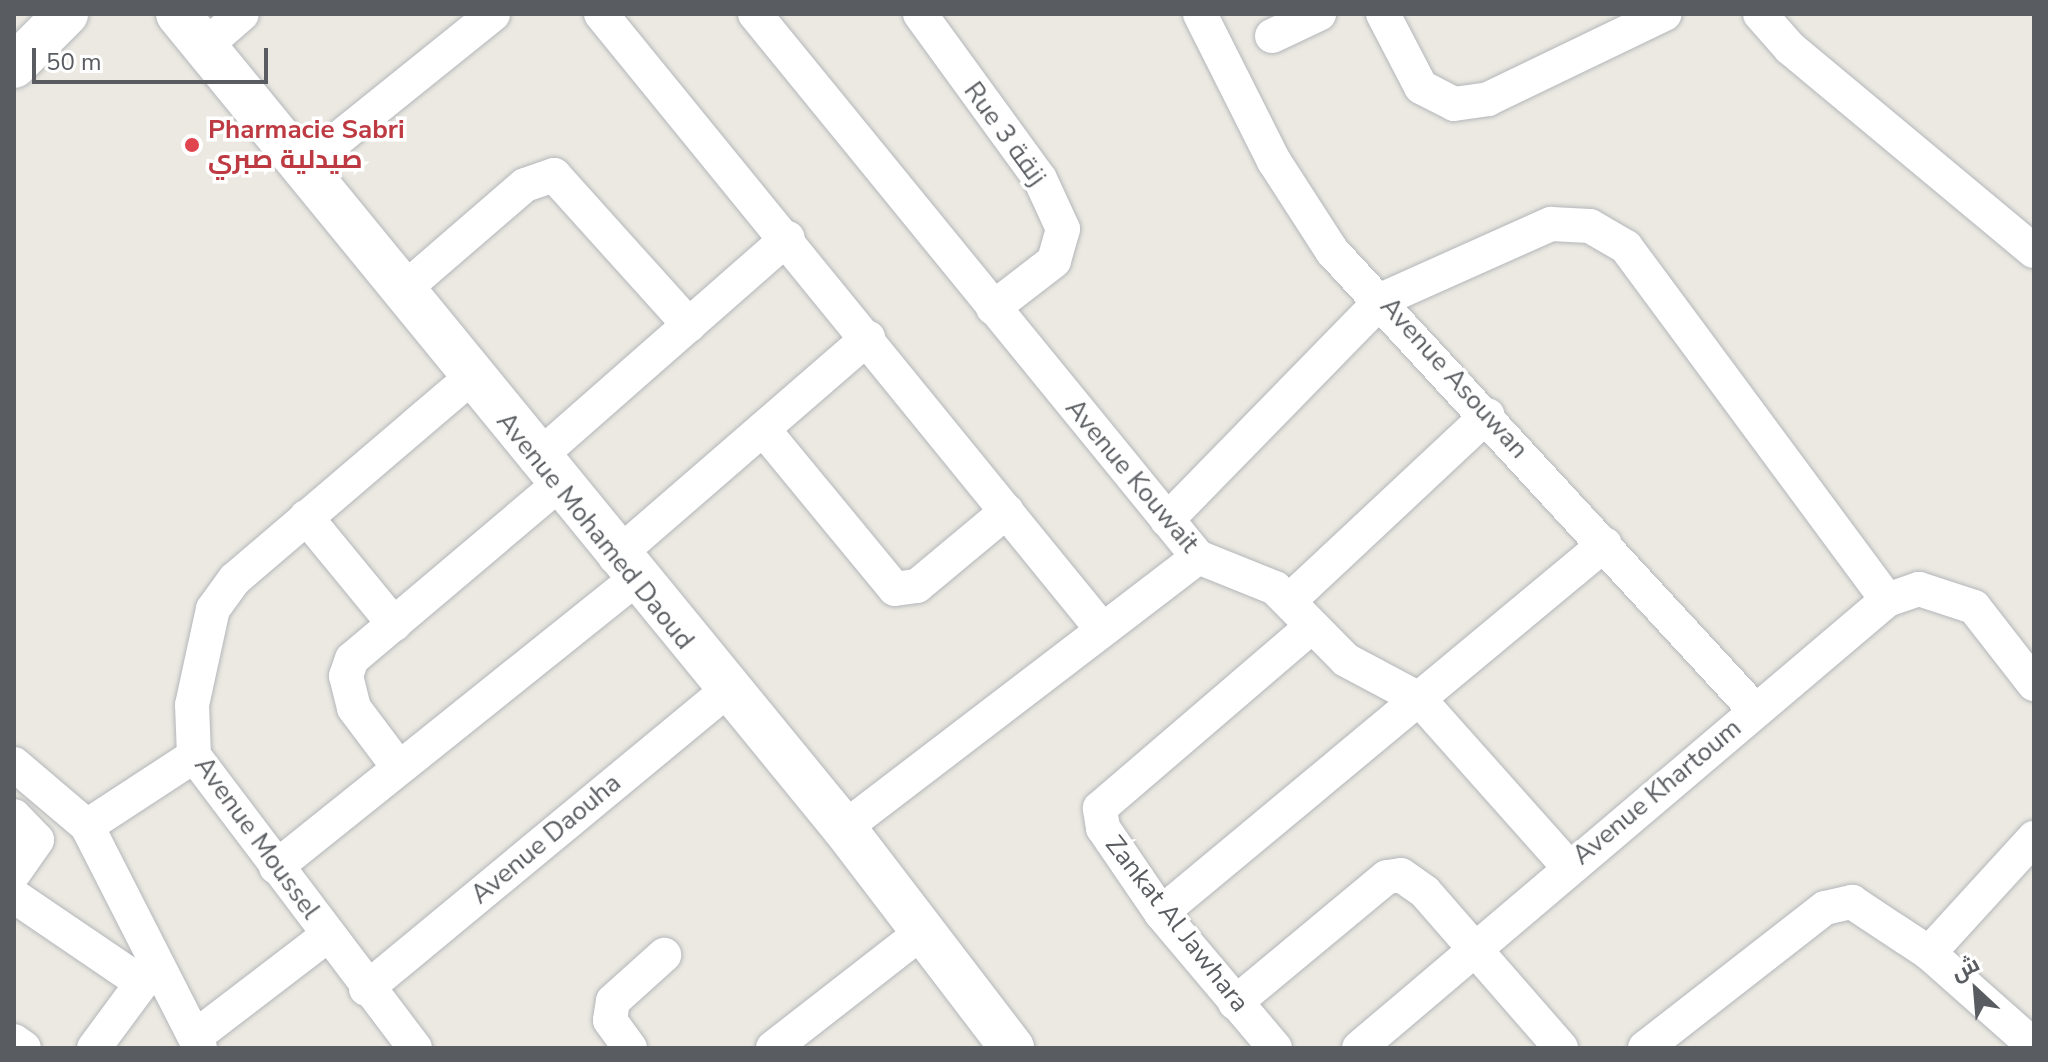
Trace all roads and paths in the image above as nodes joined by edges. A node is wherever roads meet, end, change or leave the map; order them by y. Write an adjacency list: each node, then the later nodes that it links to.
1 (66, 14): 15 (street)
2 (242, 14): 13 (street)
3 (493, 14): 16 (street)
4 (601, 14): 17 (street)
5 (755, 14): 21 (street, Avenue Kouwait)
6 (920, 14): 21 (street, Rue 3 زنقة)
7 (1200, 14): 20 (street, Avenue Asouwan)
8 (1319, 14): 14 (street)
9 (1383, 14): 12 (street)
10 (1665, 14): 12 (street)
11 (1760, 14): 18 (street)
12 (1631, 20)
13 (191, 30): 16 (street, Avenue Mohamed Daoud)
14 (1272, 36)
15 (14, 66)
16 (303, 167): 19 (street, Avenue Mohamed Daoud)
17 (788, 238): 22 (street); 23 (street)
18 (2034, 251)
19 (402, 291): 22 (street); 24 (street, Avenue Mohamed Daoud)
20 (1383, 299): 25 (street, Avenue Asouwan); 30 (street); 34 (street)
21 (993, 308): 30 (street, Avenue Kouwait)
22 (689, 325): 27 (street)
23 (868, 338): 26 (street); 28 (street)
24 (470, 378): 27 (street, Avenue Mohamed Daoud); 29 (street, Avenue Moussel)
25 (1488, 415): 31 (street, Avenue Asouwan); 35 (street)
26 (763, 429): 28 (street); 33 (street)
27 (547, 473): 33 (street, Avenue Mohamed Daoud); 36 (street)
28 (1007, 511): 37 (street)
29 (306, 517): 36 (street); 42 (street, Avenue Moussel)
30 (1167, 520): 32 (street, Avenue Kouwait)
31 (1605, 544): 40 (street); 41 (street, Avenue Asouwan)
32 (1198, 557): 35 (street, Avenue Kouwait); 37 (street)
33 (625, 568): 39 (street, Avenue Mohamed Daoud); 44 (street)
34 (1887, 600): 38 (street, Avenue Khartoum); 41 (street, Avenue Khartoum)
35 (1300, 615): 40 (street, Avenue Kouwait); 53 (street, Zankat Al Jawhara)
36 (394, 624): 44 (street)
37 (1101, 628): 47 (street)
38 (2034, 684)
39 (726, 691): 47 (street, Avenue Mohamed Daoud); 60 (street, Avenue Daouha)
40 (1419, 699): 49 (street, Avenue Kouwait); 53 (street)
41 (1755, 710): 49 (street, Avenue Khartoum)
42 (194, 756): 46 (street); 50 (street, Avenue Moussel)
43 (14, 764): 46 (street)
44 (399, 768): 50 (street)
45 (14, 816): 51 (street)
46 (87, 826): 59 (street)
47 (844, 828): 54 (street, Avenue Mohamed Daoud)
48 (2034, 838): 57 (street)
49 (1568, 866): 56 (street, Avenue Khartoum)
50 (276, 867): 55 (street, Avenue Moussel)
51 (14, 873)
52 (14, 896): 59 (street)
53 (1161, 913): 61 (street, Zankat Al Jawhara)
54 (922, 932): 64 (street, Avenue Mohamed Daoud); 70 (street)
55 (327, 936): 60 (street, Avenue Moussel); 63 (street)
56 (1477, 950): 61 (street); 72 (street, Avenue Khartoum); 73 (street)
57 (1929, 953): 65 (street); 74 (street)
58 (664, 955): 69 (street)
59 (149, 974): 63 (street); 67 (street)
60 (366, 989): 68 (street, Avenue Moussel)
61 (1235, 1003): 71 (street, Zankat Al Jawhara)
62 (14, 1041): 66 (street)
63 (198, 1042)
64 (1002, 1044)
65 (2034, 1046)
66 (24, 1048)
67 (94, 1048)
68 (415, 1048)
69 (630, 1048)
70 (773, 1048)
71 (1275, 1048)
72 (1359, 1048)
73 (1561, 1048)
74 (1645, 1048)

